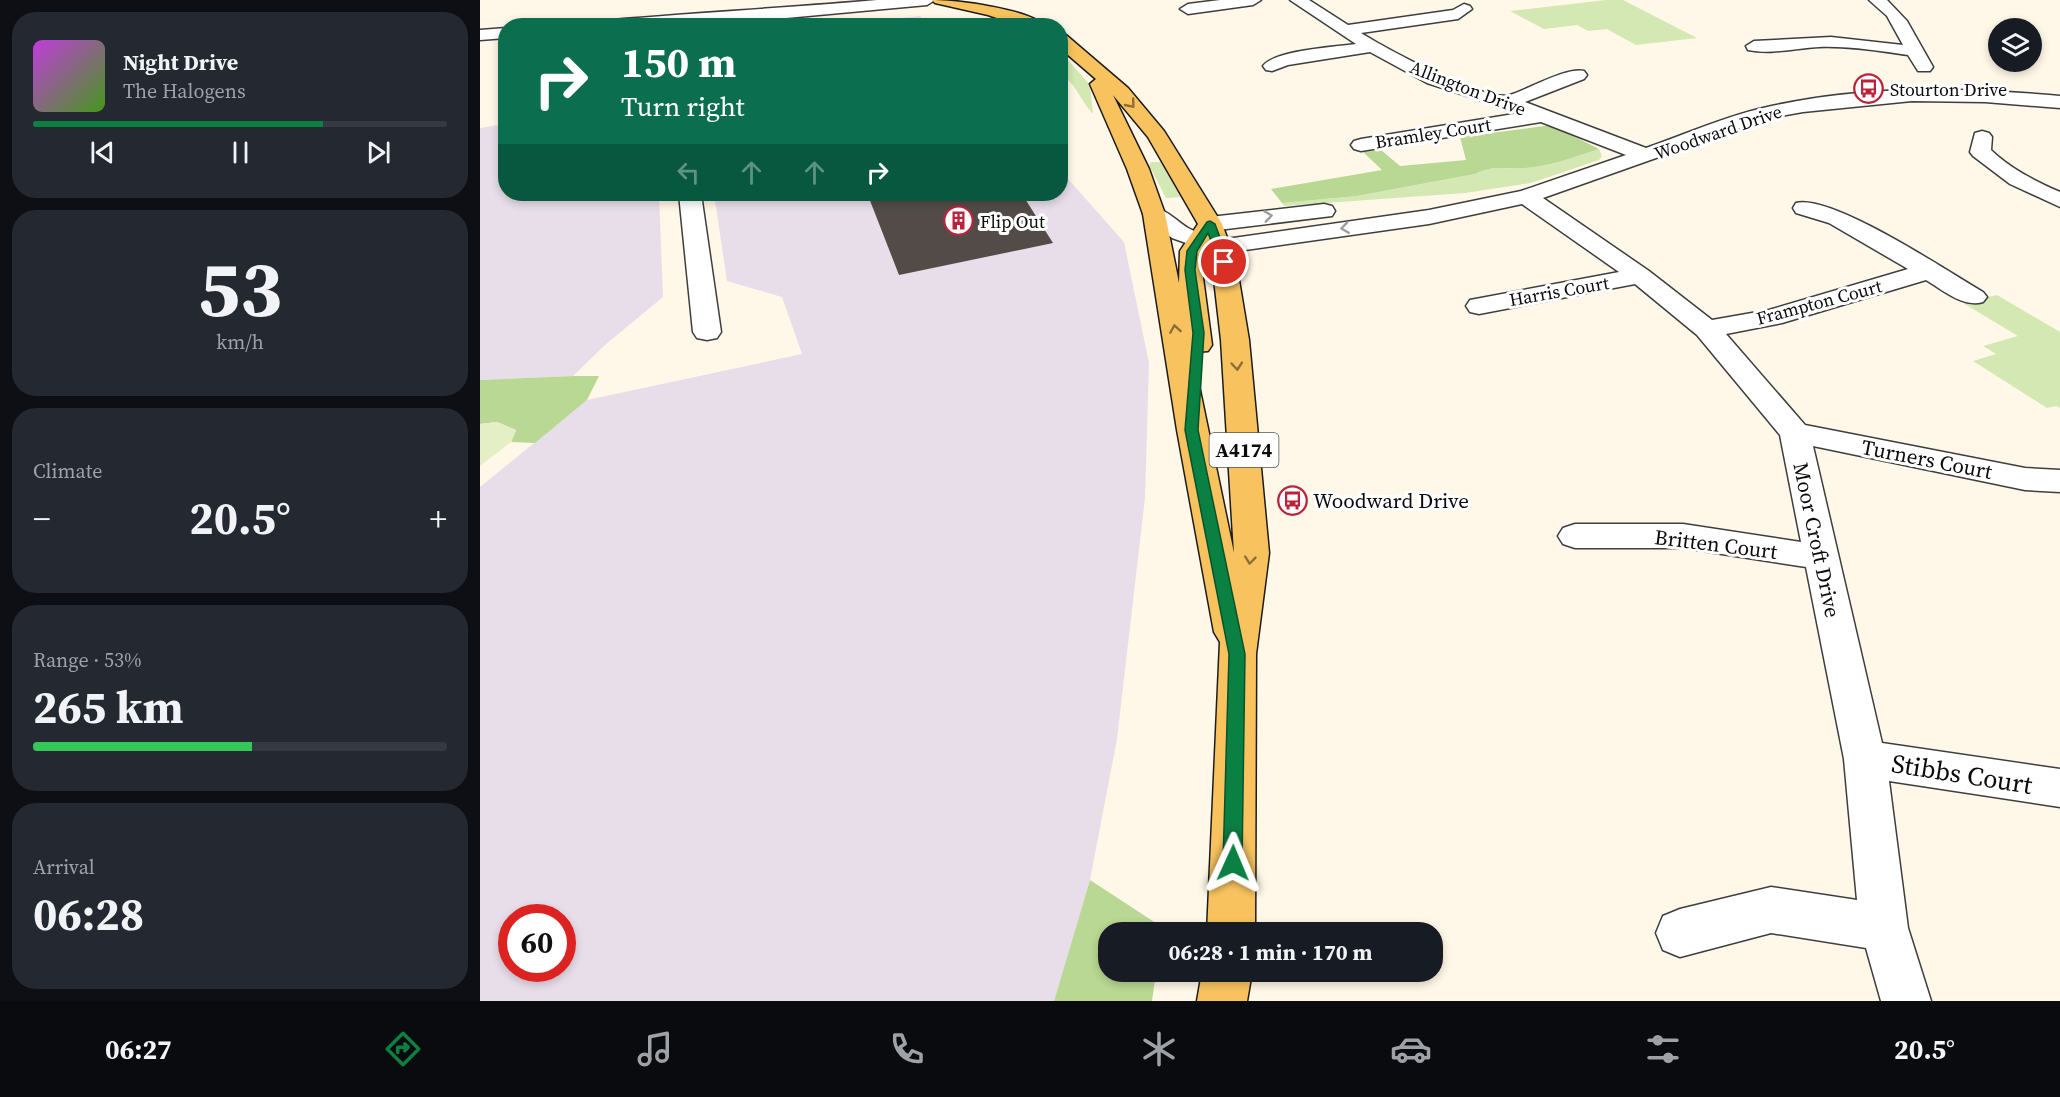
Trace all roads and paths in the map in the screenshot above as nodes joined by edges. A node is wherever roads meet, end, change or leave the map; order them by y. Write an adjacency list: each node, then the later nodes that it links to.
1 (821, 0): 10 (street)
2 (928, 0): 3 (main road); 11 (street)
3 (940, 0): 4 (main road); 12 (main road)
4 (963, 0)
5 (1252, 0): 8 (street)
6 (1298, 0): 13 (street, Allington Drive)
7 (1880, 0): 19 (street)
8 (1188, 9)
9 (1464, 9): 13 (street)
10 (701, 18)
11 (730, 18)
12 (1037, 18)
13 (1344, 30): 18 (street, Allington Drive)
14 (498, 34): 15 (street)
15 (480, 35)
16 (1068, 46): 20 (main road, A4174)
17 (1754, 46): 19 (street)
18 (1372, 47): 21 (street); 24 (street, Allington Drive)
19 (1913, 51): 23 (street)
20 (1088, 64): 34 (main road, A4174); 35 (main road, A4174, one-way to 35)
21 (1272, 66)
22 (1578, 75): 24 (street)
23 (1941, 93): 25 (street, Woodward Drive); 29 (street, Woodward Drive)
24 (1508, 102): 26 (street, Allington Drive)
25 (2060, 102)
26 (1540, 116): 28 (street, Bramley Court); 29 (street, Allington Drive)
27 (1982, 137): 31 (street)
28 (1361, 145)
29 (1648, 156): 30 (street, Woodward Drive)
30 (1526, 197): 35 (street, Woodward Drive); 37 (street, Moor Croft Drive)
31 (2060, 200)
32 (691, 201): 41 (street)
33 (1804, 208): 36 (street, Frampton Court)
34 (1154, 214): 35 (street); 42 (main road, A4174, one-way to 34)
35 (1209, 237): 42 (main road, A4174); 47 (main road, A4174, one-way to 47)
36 (1929, 271): 38 (street, Frampton Court); 40 (street, Frampton Court)
37 (1640, 276): 39 (street, Harris Court); 40 (street, Moor Croft Drive)
38 (1974, 297)
39 (1479, 306)
40 (1707, 329): 43 (street, Moor Croft Drive)
41 (707, 332)
42 (1192, 430): 47 (main road, A4174)
43 (1795, 433): 44 (street, Turners Court); 46 (street, Moor Croft Drive)
44 (2060, 481)
45 (1575, 536): 46 (street, Britten Court)
46 (1820, 557): 48 (street, Moor Croft Drive)
47 (1237, 654): 50 (main road, A4174)
48 (1865, 759): 49 (street, Stibbs Court); 51 (street, Moor Croft Drive)
49 (2060, 788)
50 (1231, 922)
51 (1884, 928): 52 (street); 55 (street, Moor Croft Drive)
52 (1680, 933)
53 (1225, 982): 54 (main road)
54 (1222, 1001)
55 (1906, 1001)

